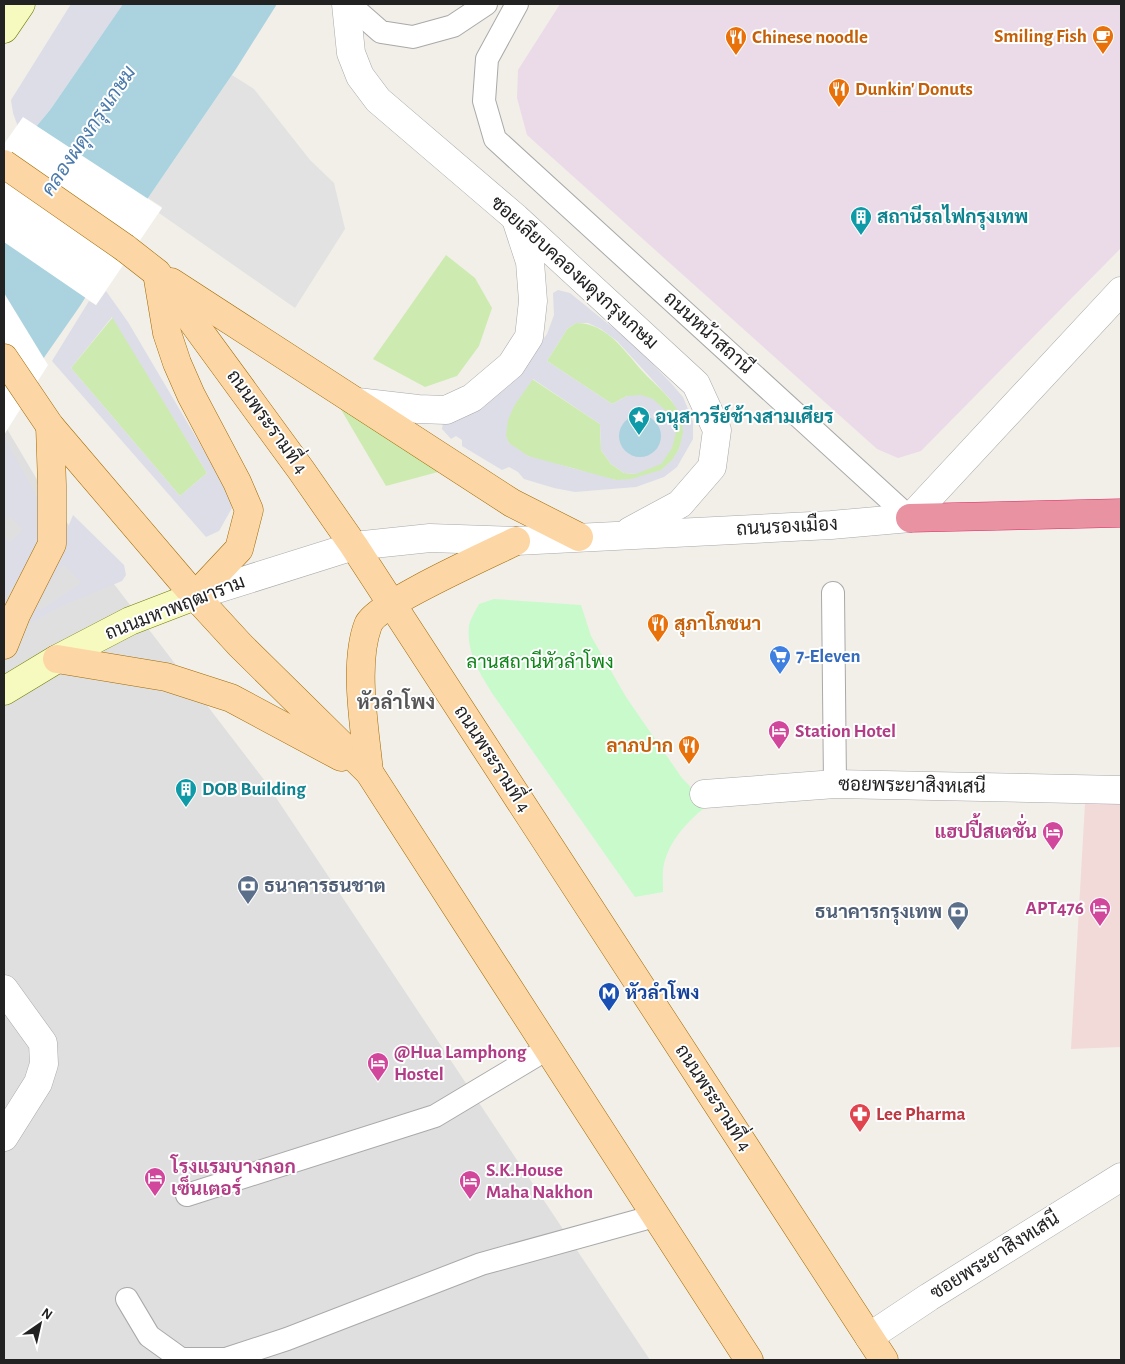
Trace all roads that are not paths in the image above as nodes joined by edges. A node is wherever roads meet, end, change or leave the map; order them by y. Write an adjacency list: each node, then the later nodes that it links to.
1 (21, 4): 5 (main road)
2 (348, 4): 3 (lane); 7 (street, ซอยเลียบคลองผดุงกรุงเกษม)
3 (486, 4)
4 (517, 4): 14 (lane, ถนนหน้าสถานี)
5 (4, 29)
6 (4, 164): 8 (main road, ถนนพระรามที่ 4, bridge)
7 (516, 218): 11 (street); 15 (street, ซอยเลียบคลองผดุงกรุงเกษม)
8 (157, 273): 11 (main road); 18 (main road, ถนนพระรามที่ 4); 20 (main road)
9 (1121, 291): 14 (street)
10 (4, 358): 12 (main road)
11 (357, 402): 16 (main road)
12 (42, 416): 20 (main road); 22 (main road)
13 (1121, 514): 14 (highway)
14 (910, 518): 15 (street, ถนนรองเมือง)
15 (624, 534): 16 (street, ถนนรองเมือง)
16 (579, 538): 17 (street, ถนนรองเมือง)
17 (516, 541): 18 (street, ถนนรองเมือง); 21 (main road)
18 (354, 546): 20 (street, ถนนมหาพฤฒาราม); 21 (main road, ถนนพระรามที่ 4)
19 (833, 593): 26 (lane)
20 (196, 596): 23 (main road, ถนนมหาพฤฒาราม); 25 (main road)
21 (392, 603): 25 (main road); 36 (main road, ถนนพระรามที่ 4)
22 (4, 644)
23 (57, 660): 24 (main road, ถนนมหาพฤฒาราม); 25 (main road)
24 (4, 691)
25 (369, 772): 30 (main road)
26 (835, 784): 27 (street, ซอยพระยาสิงหเสนี); 28 (street, ซอยพระยาสิงหเสนี)
27 (1121, 790)
28 (704, 794)
29 (4, 988): 31 (street)
30 (547, 1049): 33 (lane); 34 (main road)
31 (4, 1137)
32 (1121, 1177): 36 (street, ซอยพระยาสิงหเสนี)
33 (187, 1195)
34 (655, 1216): 35 (lane); 37 (main road)
35 (127, 1300)
36 (869, 1337): 38 (main road, ถนนพระรามที่ 4)
37 (749, 1360)
38 (884, 1360)

